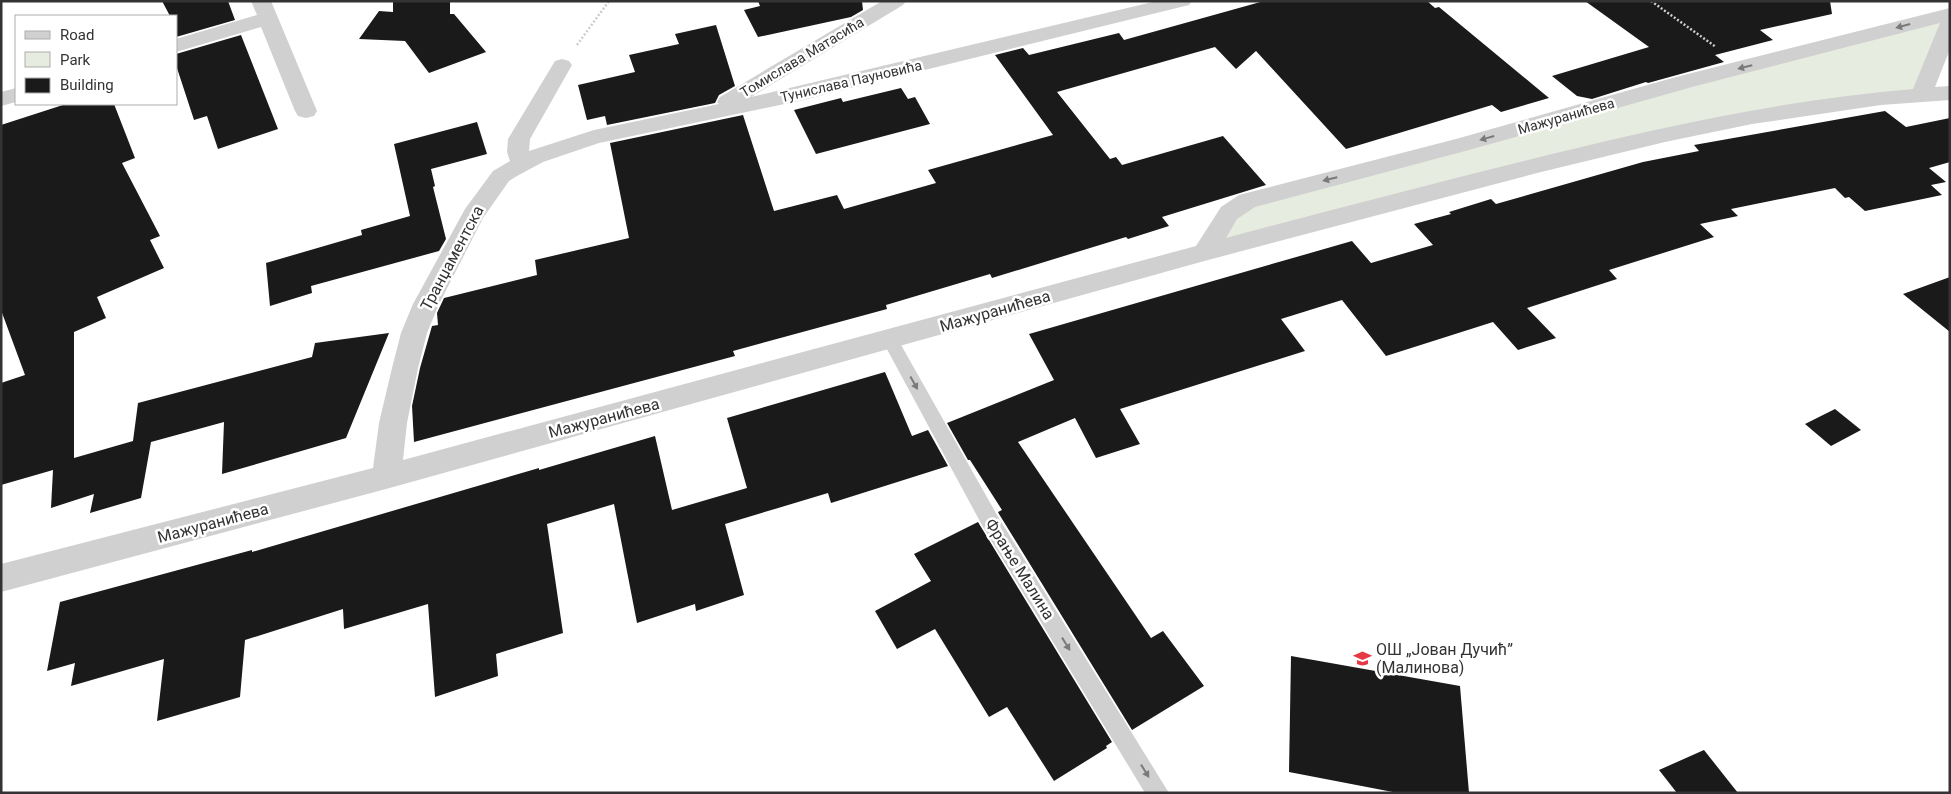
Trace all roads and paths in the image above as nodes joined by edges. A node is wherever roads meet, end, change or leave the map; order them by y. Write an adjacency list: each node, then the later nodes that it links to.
1 (609, 1): 9 (path)
2 (896, 1): 17 (street, Томислава Матасића)
3 (1182, 1): 17 (street, Тунислава Пауновића)
4 (1651, 1): 10 (path)
5 (265, 10): 8 (street); 15 (street)
6 (1950, 14): 10 (street, Мажуранићева, one-way to 10)
7 (1950, 23): 11 (street)
8 (178, 45)
9 (562, 65): 18 (street)
10 (1746, 67): 19 (street, Мажуранићева, one-way to 19)
11 (1922, 93): 12 (street, Мажуранићева); 16 (street); 19 (street, Мажуранићева)
12 (1950, 93)
13 (15, 95): 14 (street)
14 (1, 99)
15 (306, 111)
16 (1950, 112)
17 (709, 114): 18 (street, Тунислава Пауновића)
18 (523, 163): 21 (street, Транџаментска)
19 (1205, 251): 20 (street, Мажуранићева)
20 (890, 340): 21 (street, Мажуранићева); 23 (lane, Фрање Малина, one-way to 23)
21 (386, 477): 22 (street, Мажуранићева)
22 (1, 578)
23 (1158, 793)

